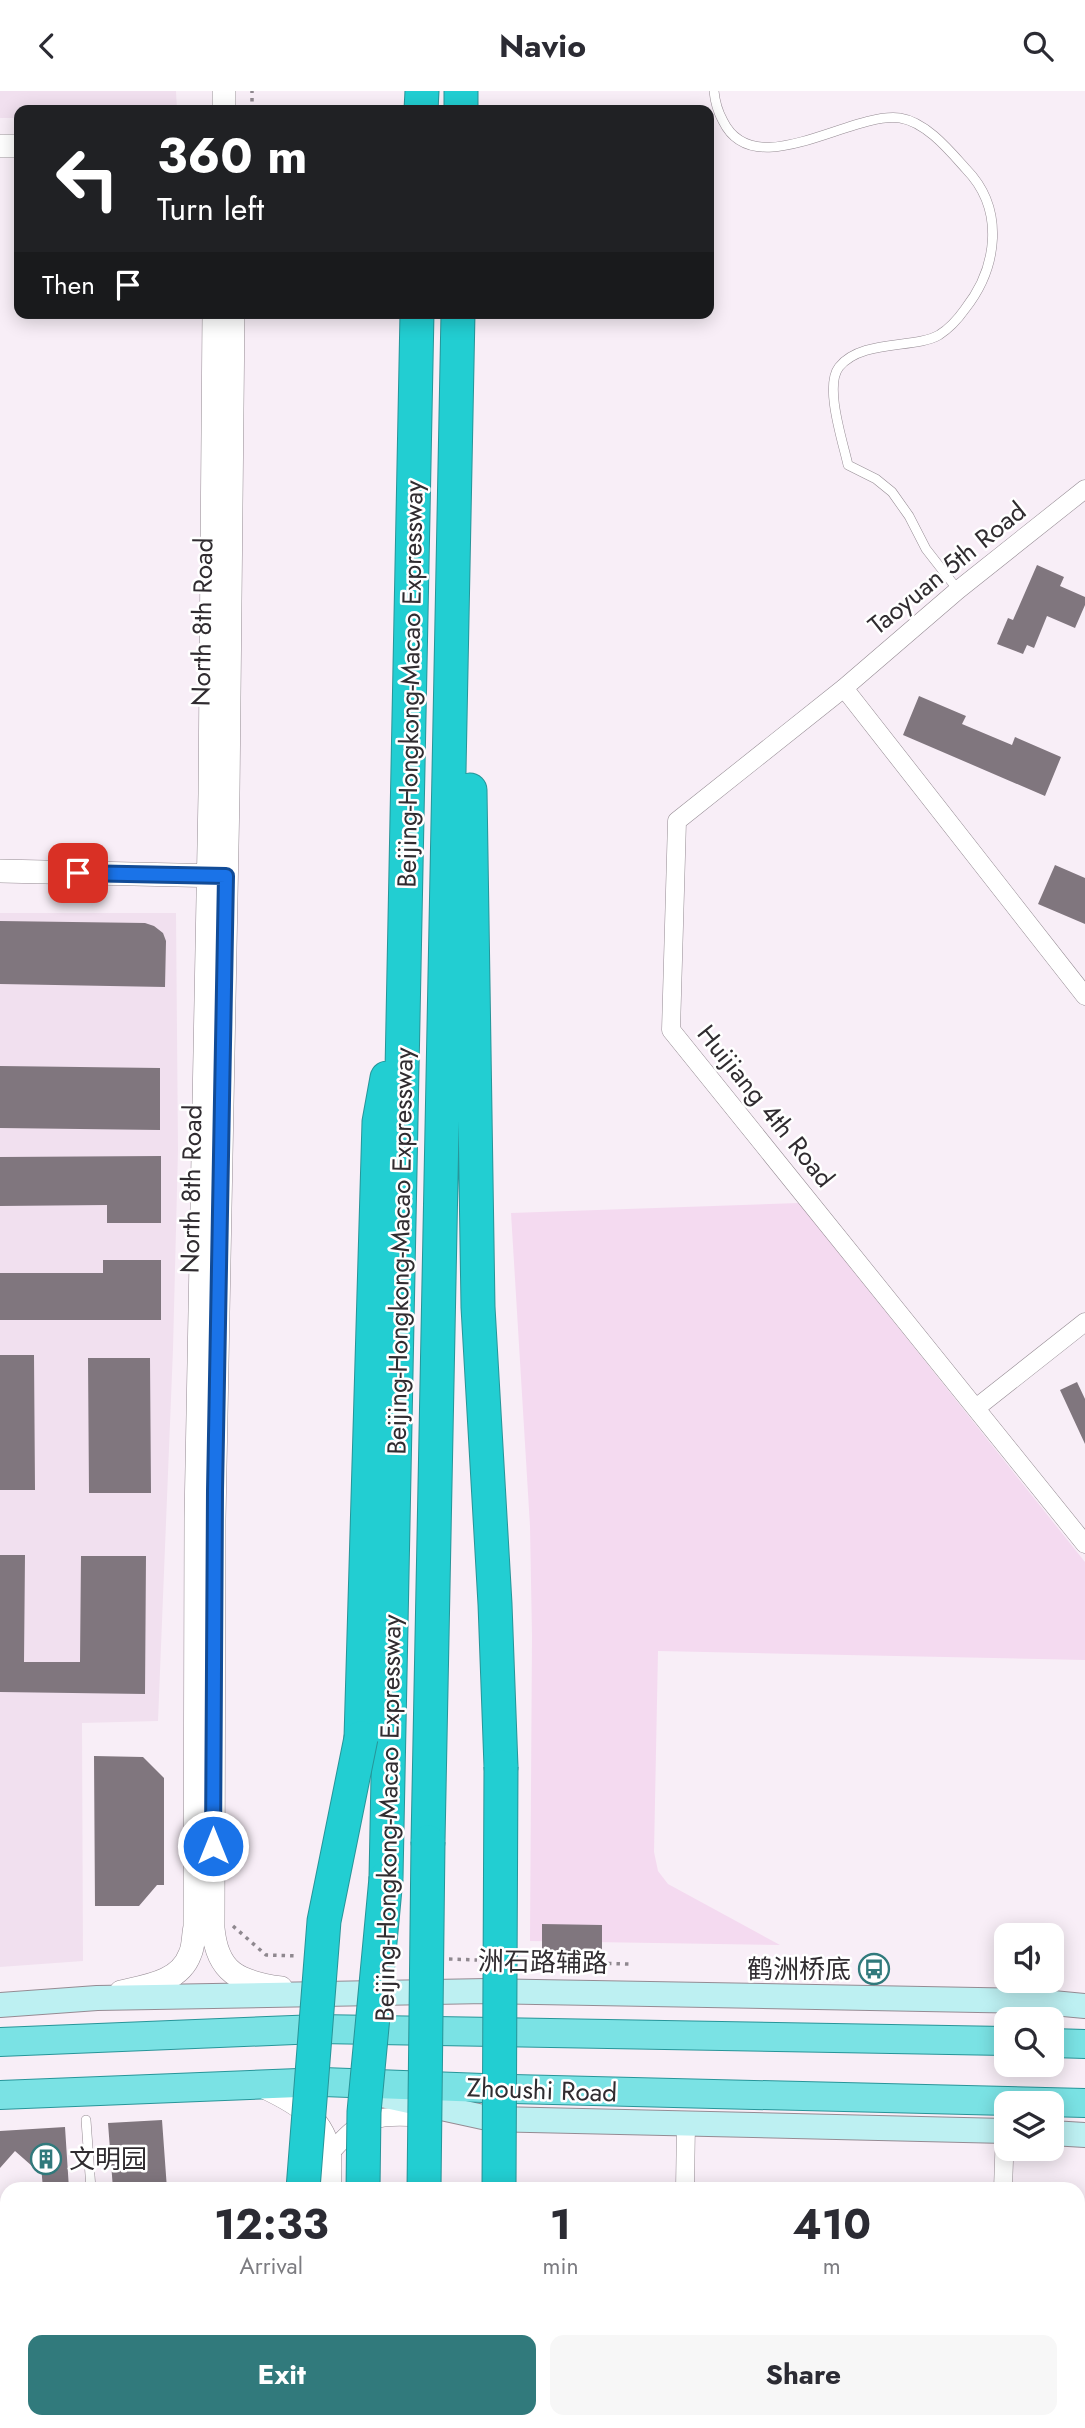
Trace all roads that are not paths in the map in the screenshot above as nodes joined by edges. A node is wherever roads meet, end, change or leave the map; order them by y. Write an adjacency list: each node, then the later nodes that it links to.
1 (714, 91): 8 (lane)
2 (214, 319): 11 (street, North 8th Road)
3 (233, 319): 11 (street, North 8th Road)
4 (417, 319): 12 (highway, Beijing-Hongkong-Macao Expressway)
5 (459, 319): 49 (highway, bridge)
6 (459, 319): 47 (highway, Beijing-Hongkong-Macao Expressway, bridge)
7 (1085, 489): 8 (street, Taoyuan 5th Road)
8 (958, 590): 9 (street, Taoyuan 5th Road)
9 (844, 688): 13 (street); 15 (street, Huijiang 4th Road)
10 (0, 871): 11 (street)
11 (217, 875): 18 (street, North 8th Road); 19 (street, North 8th Road)
12 (406, 968): 17 (highway, Beijing-Hongkong-Macao Expressway); 43 (highway, bridge)
13 (1085, 996)
14 (1085, 1322): 15 (street)
15 (976, 1408): 16 (street, Huijiang 4th Road)
16 (1085, 1544)
17 (386, 1878): 45 (highway, bridge); 46 (highway, Beijing-Hongkong-Macao Expressway, bridge)
18 (315, 1993): 19 (main road, 洲石路辅路); 21 (main road, 洲石路辅路)
19 (97, 1997): 20 (main road, 洲石路辅路)
20 (0, 2005)
21 (1085, 2006)
22 (994, 2041): 23 (main road)
23 (0, 2042)
24 (1064, 2043): 25 (main road)
25 (1085, 2044)
26 (323, 2082): 27 (main road, Zhoushi Road); 29 (main road, Zhoushi Road); 33 (main road)
27 (260, 2085): 28 (main road, Zhoushi Road); 40 (street)
28 (0, 2095)
29 (994, 2100)
30 (1064, 2102): 31 (main road, Zhoushi Road)
31 (1085, 2103)
32 (994, 2104): 36 (main road)
33 (492, 2119): 35 (main road); 40 (street); 48 (lane)
34 (86, 2120): 42 (lane)
35 (687, 2123): 36 (main road); 50 (street)
36 (894, 2127): 37 (main road)
37 (994, 2131)
38 (1064, 2134): 39 (main road)
39 (1085, 2135)
40 (329, 2154): 44 (street)
41 (1004, 2161): 51 (street)
42 (90, 2182)
43 (304, 2182)
44 (330, 2182)
45 (363, 2182)
46 (382, 2182)
47 (424, 2182)
48 (491, 2182)
49 (499, 2182)
50 (685, 2182)
51 (1003, 2182)

